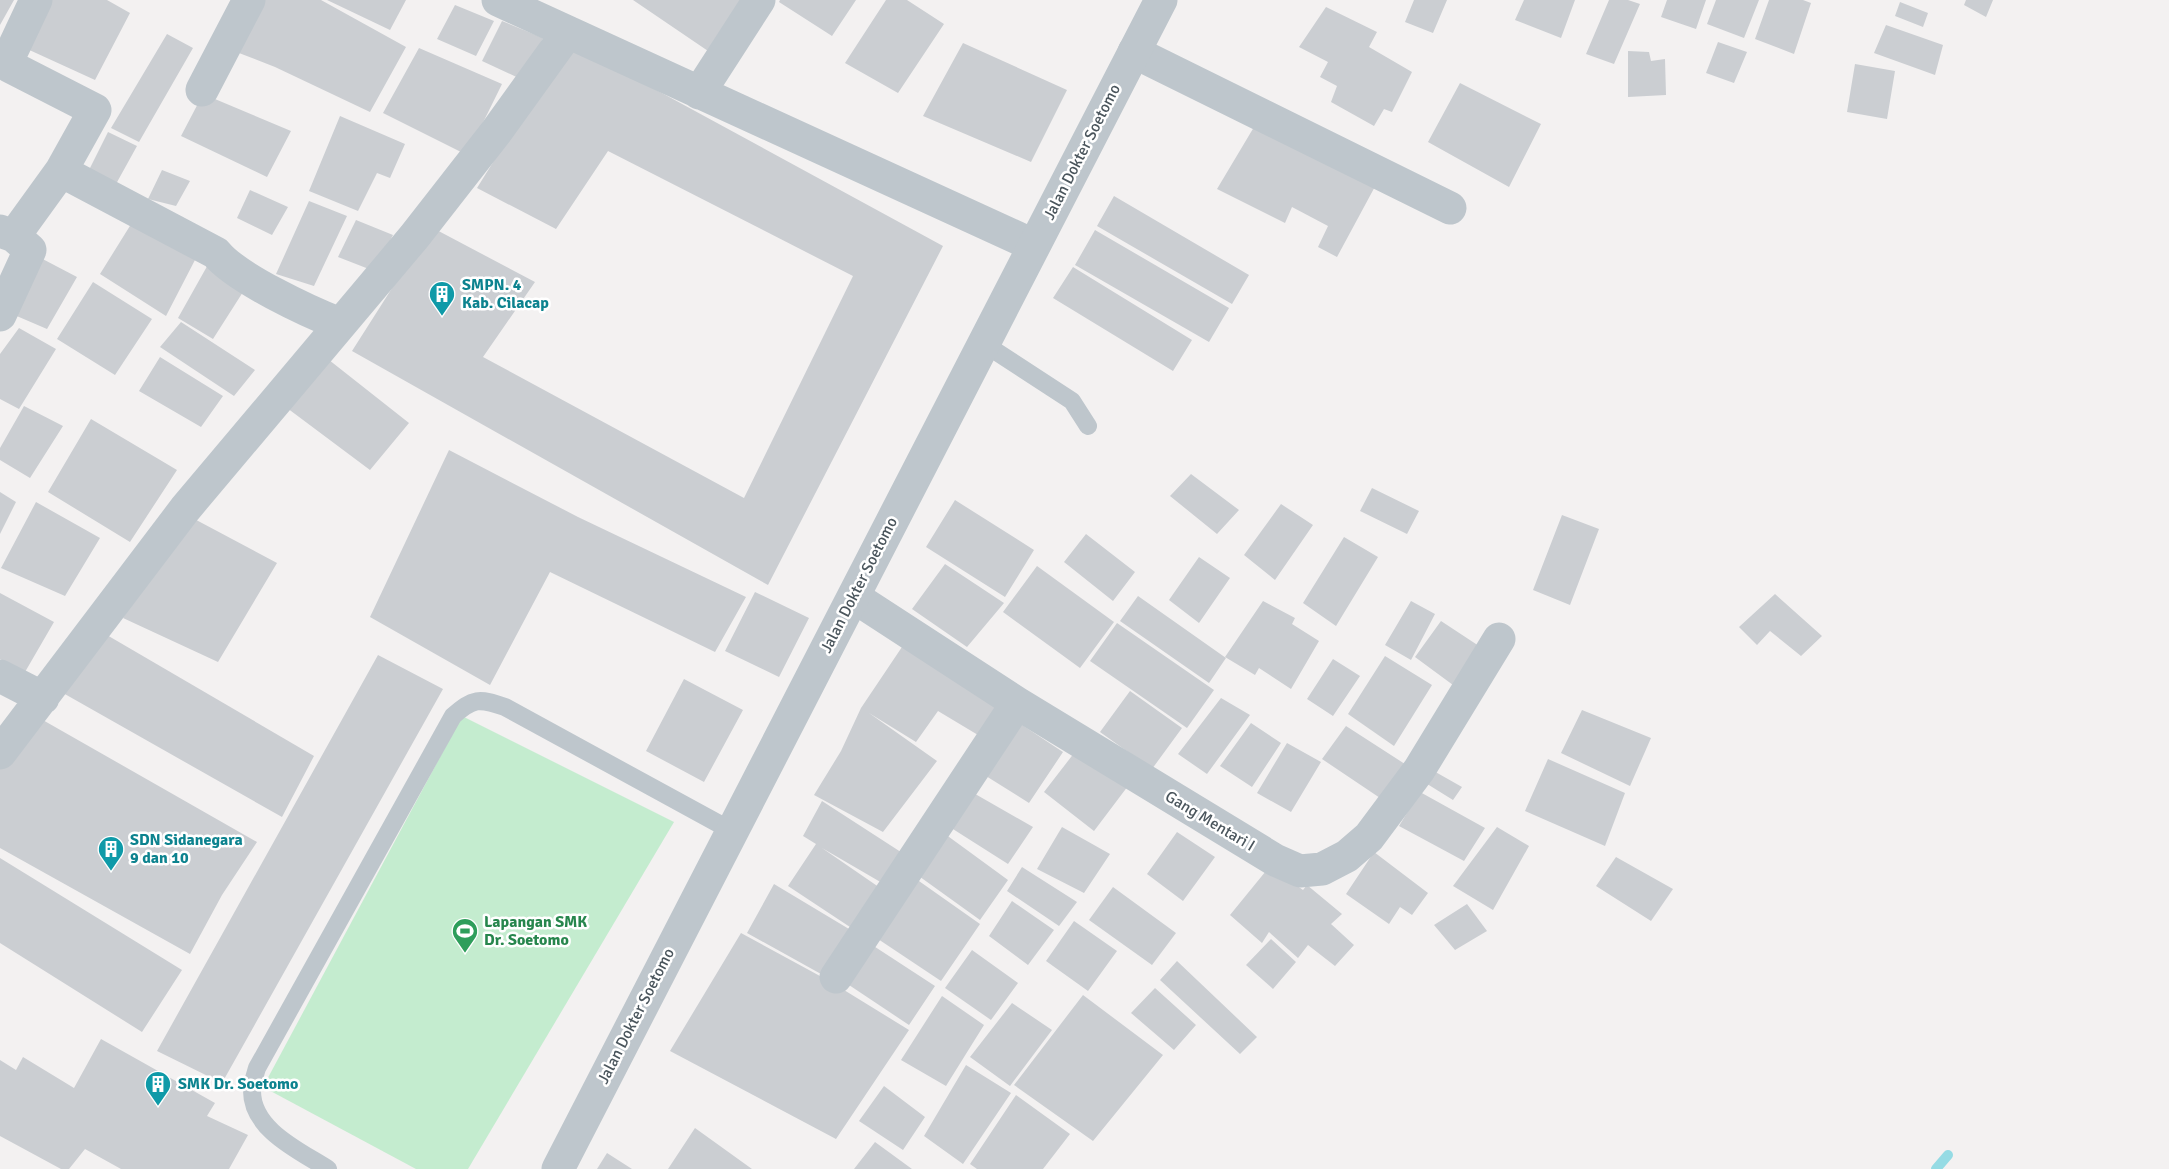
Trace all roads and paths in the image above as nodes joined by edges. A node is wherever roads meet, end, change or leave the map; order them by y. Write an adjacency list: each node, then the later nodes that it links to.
1 (36, 0): 10 (street)
2 (249, 0): 8 (street)
3 (498, 0): 6 (street)
4 (759, 0): 9 (street)
5 (1161, 0): 7 (street, Jalan Dokter Soetomo)
6 (568, 32): 9 (street); 15 (street)
7 (1134, 52): 11 (street); 13 (street, Jalan Dokter Soetomo)
8 (202, 90)
9 (699, 93): 13 (street)
10 (61, 171): 12 (street); 15 (street)
11 (1450, 208)
12 (7, 234): 14 (street)
13 (1033, 245): 16 (street, Jalan Dokter Soetomo)
14 (0, 315)
15 (340, 324): 21 (street)
16 (983, 343): 17 (lane); 18 (street, Jalan Dokter Soetomo)
17 (1088, 426)
18 (854, 597): 22 (street, Gang Mentari I); 24 (street, Jalan Dokter Soetomo)
19 (1499, 639): 22 (street, Gang Mentari I)
20 (0, 676): 21 (street)
21 (43, 698): 23 (street)
22 (1017, 703): 25 (street)
23 (0, 753)
24 (732, 831): 26 (lane); 27 (street, Jalan Dokter Soetomo)
25 (836, 977)
26 (328, 1169)
27 (558, 1169)

